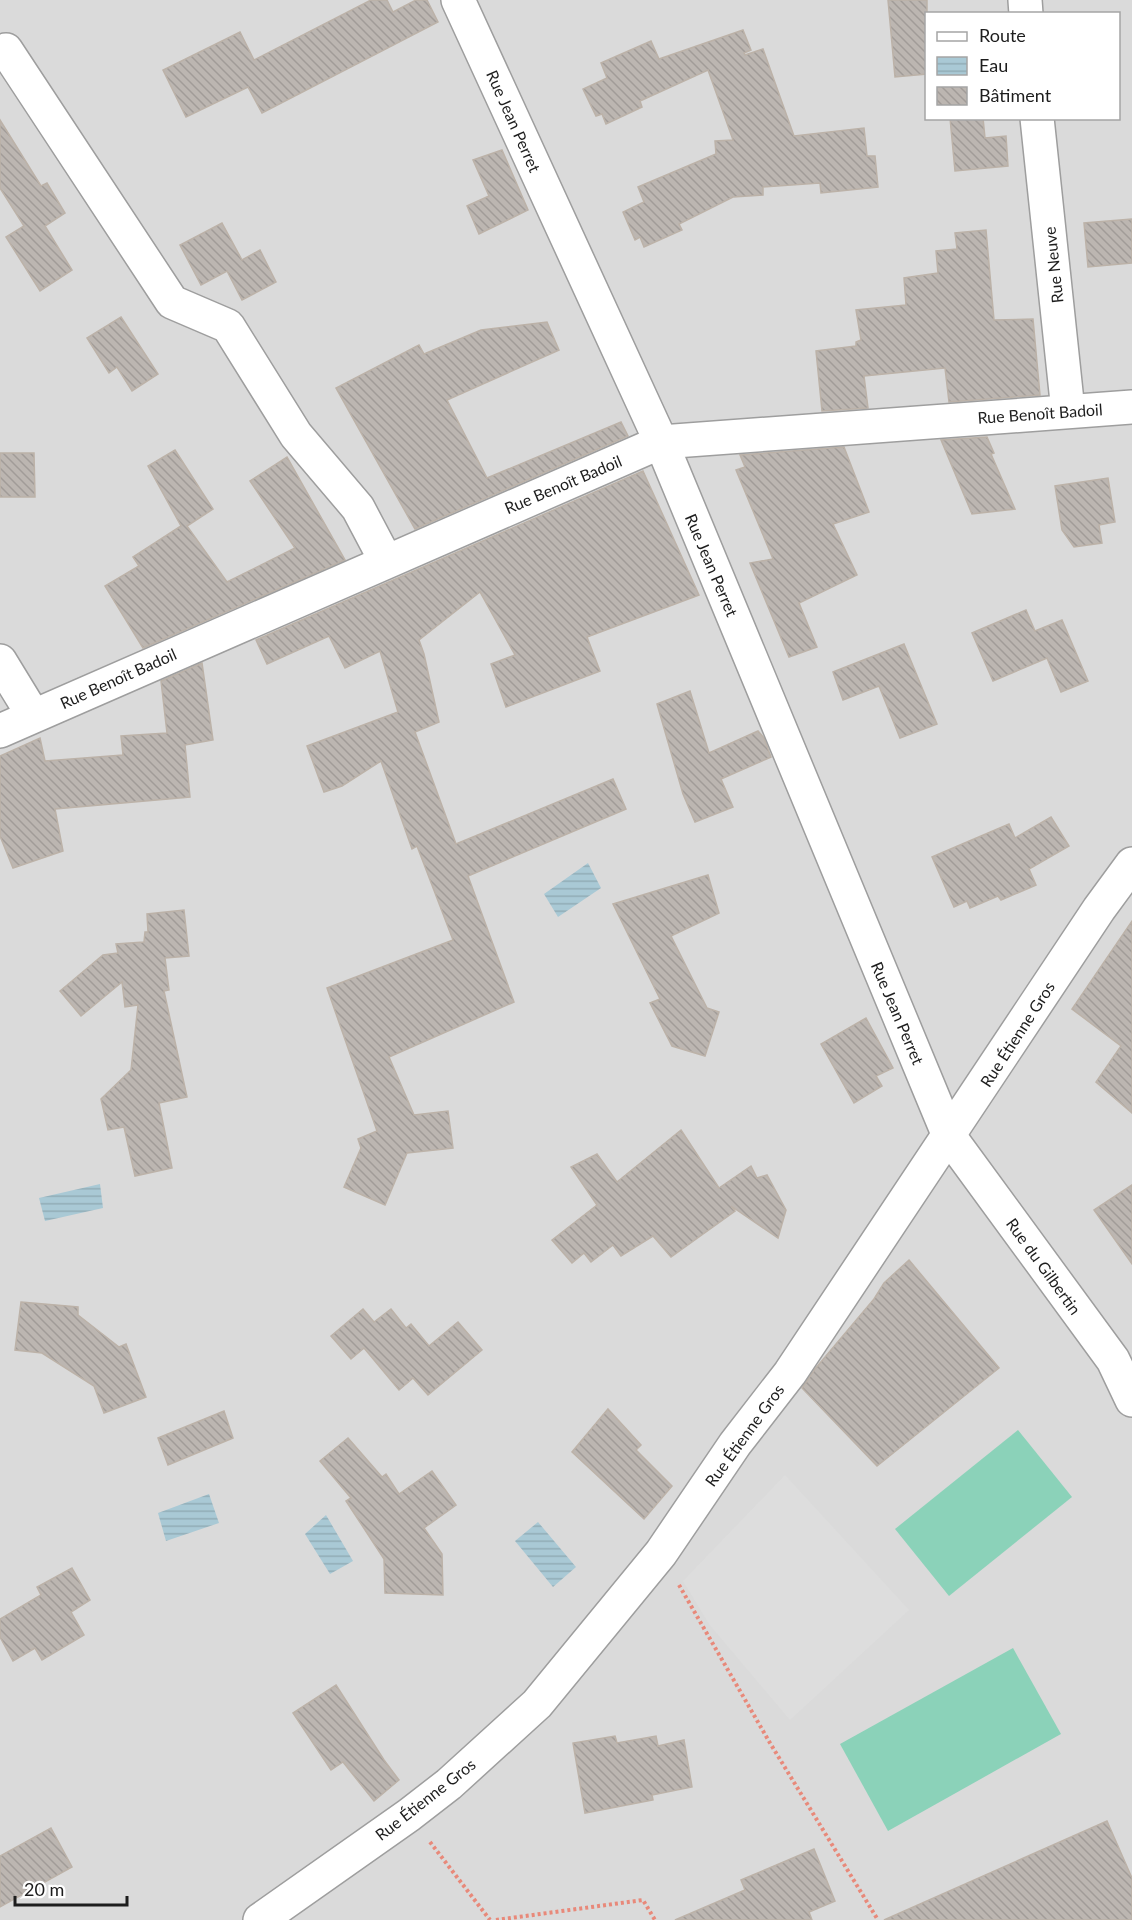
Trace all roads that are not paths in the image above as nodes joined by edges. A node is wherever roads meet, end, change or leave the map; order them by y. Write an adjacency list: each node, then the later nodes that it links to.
1 (458, 0): 6 (street, Rue Jean Perret)
2 (6, 50): 7 (street)
3 (1037, 120): 5 (street, Rue Neuve)
4 (1132, 407): 5 (street, Rue Benoît Badoil)
5 (1068, 411): 6 (street, Rue Benoît Badoil)
6 (661, 442): 7 (street, Rue Benoît Badoil); 12 (street, Rue Jean Perret)
7 (386, 561): 9 (street, Rue Benoît Badoil)
8 (0, 662): 9 (street)
9 (33, 715): 10 (street, Rue Benoît Badoil)
10 (0, 731)
11 (1132, 864): 12 (street, Rue Étienne Gros)
12 (950, 1136): 13 (street, Rue du Gilbertin); 14 (street, Rue Étienne Gros)
13 (1132, 1400)
14 (260, 1920)

